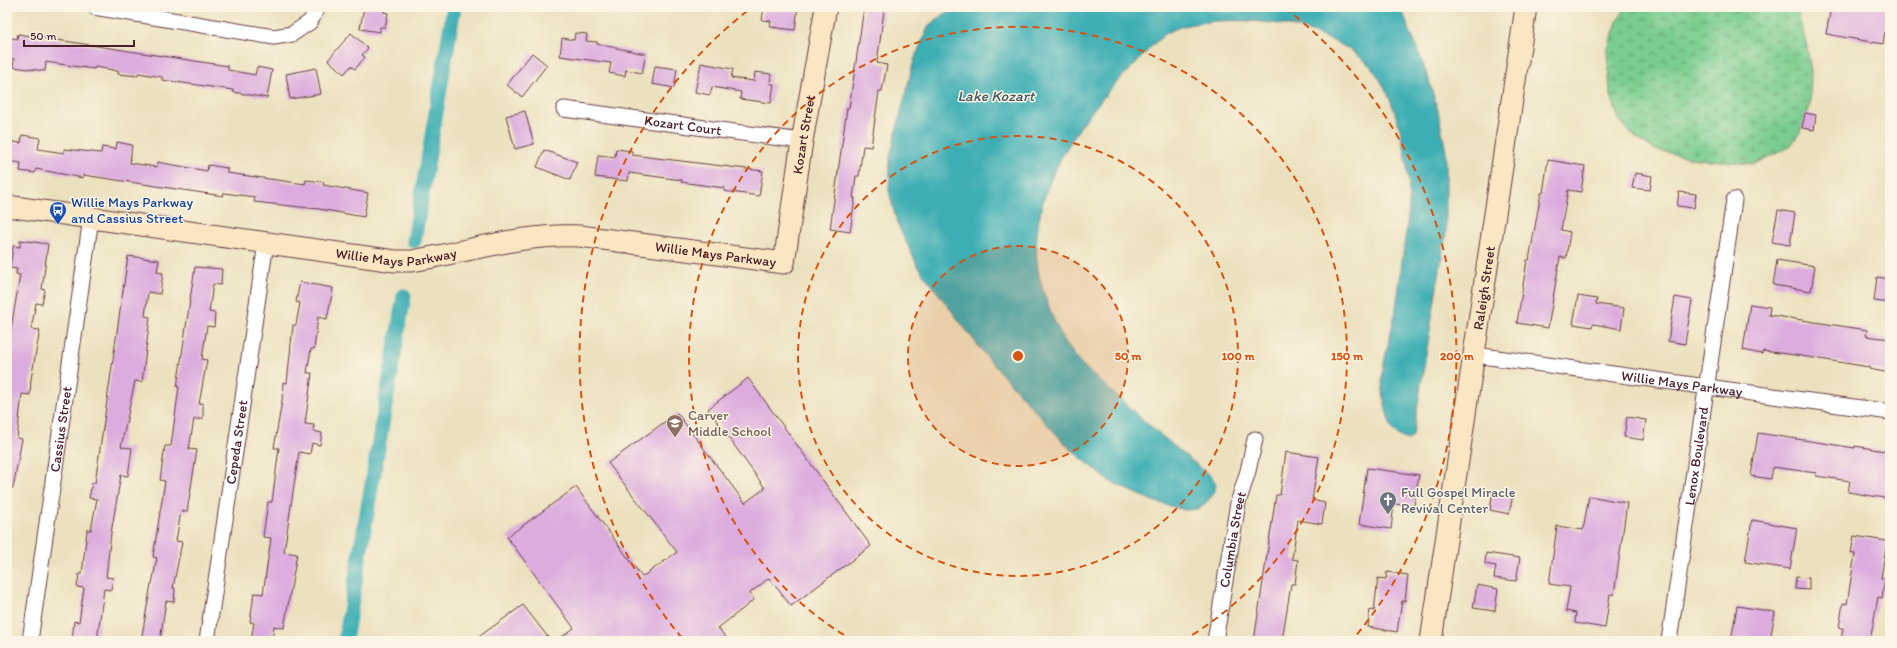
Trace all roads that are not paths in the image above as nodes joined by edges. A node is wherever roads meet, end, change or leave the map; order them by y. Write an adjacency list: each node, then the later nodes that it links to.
1 (94, 7): 2 (street)
2 (318, 7)
3 (826, 7): 6 (street, Kozart Street)
4 (1526, 7): 12 (street, Raleigh Street)
5 (564, 109): 6 (street, Kozart Court)
6 (802, 141): 11 (street, Kozart Street)
7 (1734, 200): 13 (street, Lenox Boulevard)
8 (7, 206): 9 (street, Willie Mays Parkway)
9 (91, 218): 10 (street, Willie Mays Parkway); 16 (street, Cassius Street)
10 (266, 243): 11 (street, Willie Mays Parkway); 17 (street, Cepeda Street)
11 (784, 263)
12 (1475, 355): 13 (street, Willie Mays Parkway); 19 (street, Raleigh Street)
13 (1707, 387): 14 (street, Willie Mays Parkway); 20 (street, Lenox Boulevard)
14 (1890, 412)
15 (1255, 439): 18 (street, Columbia Street)
16 (30, 641)
17 (207, 641)
18 (1215, 641)
19 (1431, 641)
20 (1669, 641)

